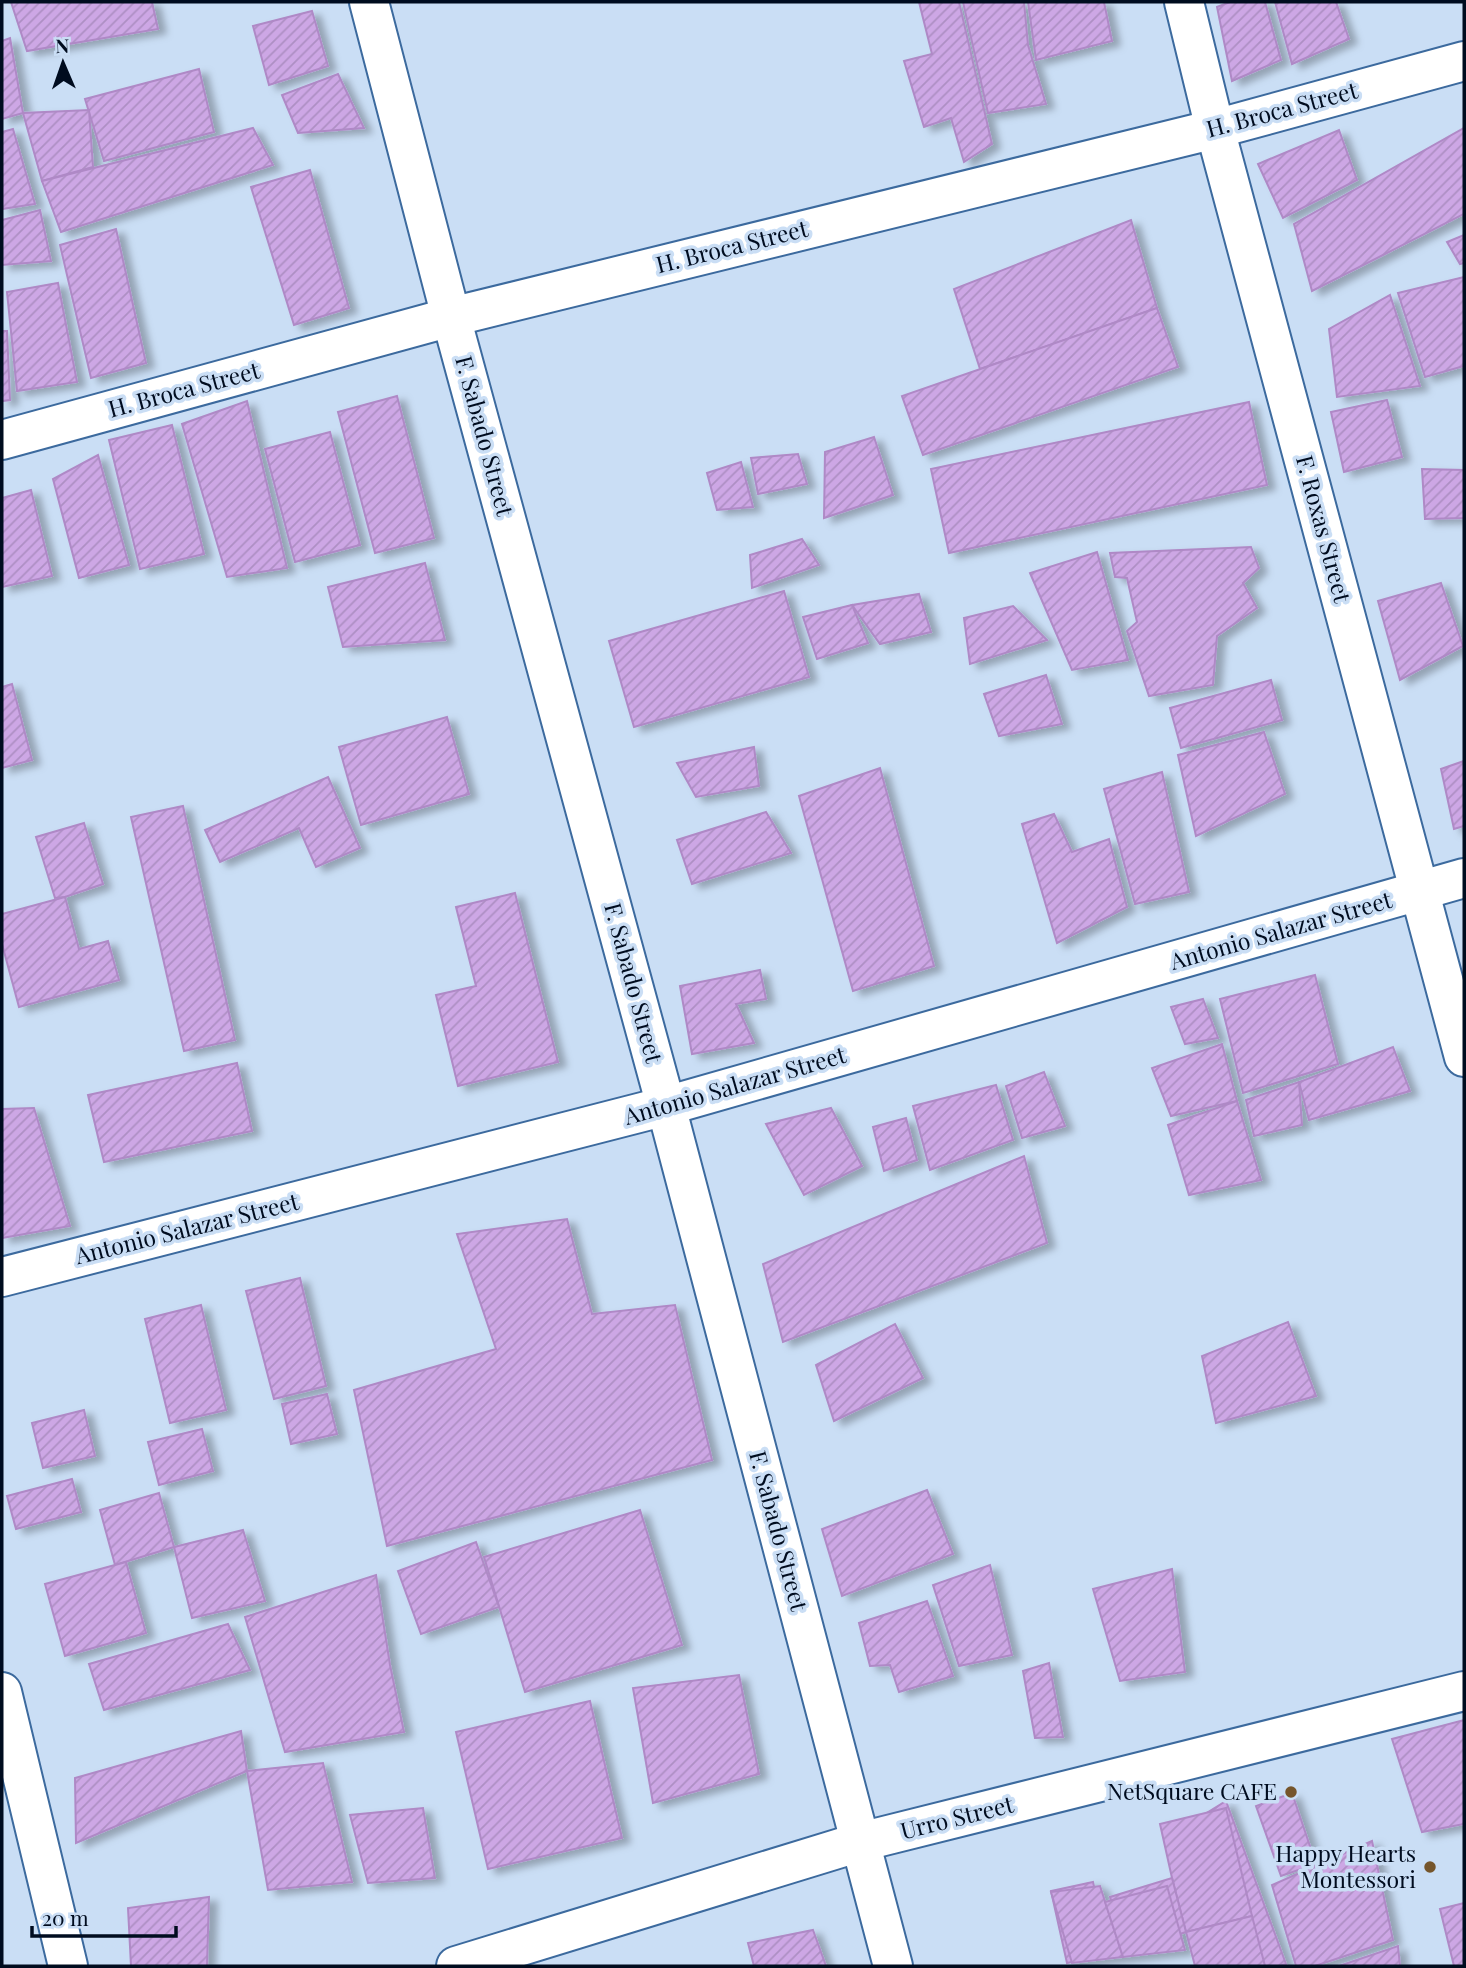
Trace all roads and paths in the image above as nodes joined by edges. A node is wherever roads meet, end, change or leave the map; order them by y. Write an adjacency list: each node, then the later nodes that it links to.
1 (369, 2): 5 (street, F. Sabado Street)
2 (1184, 2): 4 (street, F. Roxas Street)
3 (1464, 61): 4 (street, H. Broca Street)
4 (1215, 129): 5 (street, H. Broca Street); 8 (street, F. Roxas Street)
5 (451, 317): 6 (street, H. Broca Street); 10 (street, F. Sabado Street)
6 (2, 440)
7 (1464, 878): 8 (street, Antonio Salazar Street)
8 (1420, 891): 9 (street, F. Roxas Street); 10 (street, Antonio Salazar Street)
9 (1464, 1056)
10 (666, 1106): 11 (street, Antonio Salazar Street); 14 (street, F. Sabado Street)
11 (2, 1277)
12 (1464, 1691): 14 (street, Urro Street)
13 (2, 1692): 15 (street)
14 (860, 1842): 16 (street, Urro Street); 17 (street, F. Sabado Street)
15 (68, 1966)
16 (456, 1966)
17 (893, 1966)

